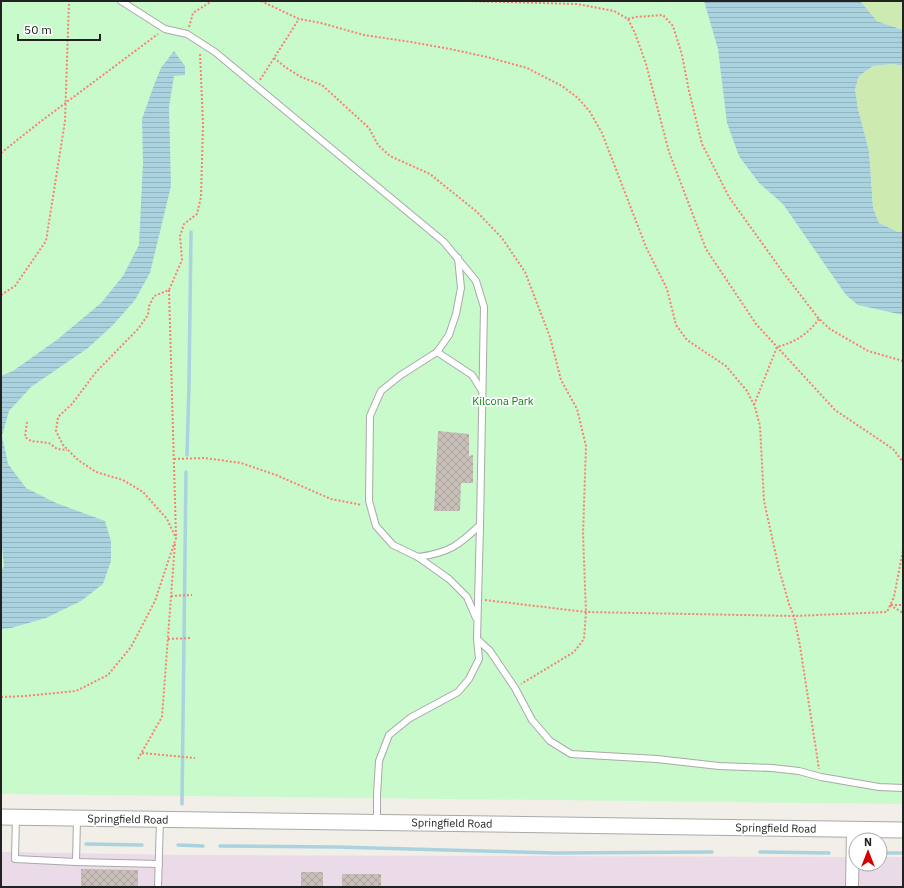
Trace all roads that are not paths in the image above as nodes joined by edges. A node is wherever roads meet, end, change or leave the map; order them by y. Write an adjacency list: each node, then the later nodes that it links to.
1 (121, 1): 2 (lane)
2 (458, 257): 3 (lane); 4 (lane)
3 (436, 352): 4 (lane); 6 (lane)
4 (482, 391): 5 (lane)
5 (480, 525): 6 (lane); 7 (lane)
6 (418, 557): 7 (lane)
7 (477, 620): 8 (lane)
8 (477, 639): 9 (lane); 13 (lane)
9 (903, 788)
10 (8, 817): 11 (street, Springfield Road); 16 (lane)
11 (77, 818): 12 (street, Springfield Road); 16 (lane)
12 (160, 820): 13 (street, Springfield Road); 17 (lane)
13 (377, 822): 14 (street, Springfield Road)
14 (853, 830): 15 (street, Springfield Road); 19 (street)
15 (903, 830)
16 (76, 862): 17 (lane)
17 (159, 864): 18 (lane)
18 (158, 887)
19 (852, 887)

